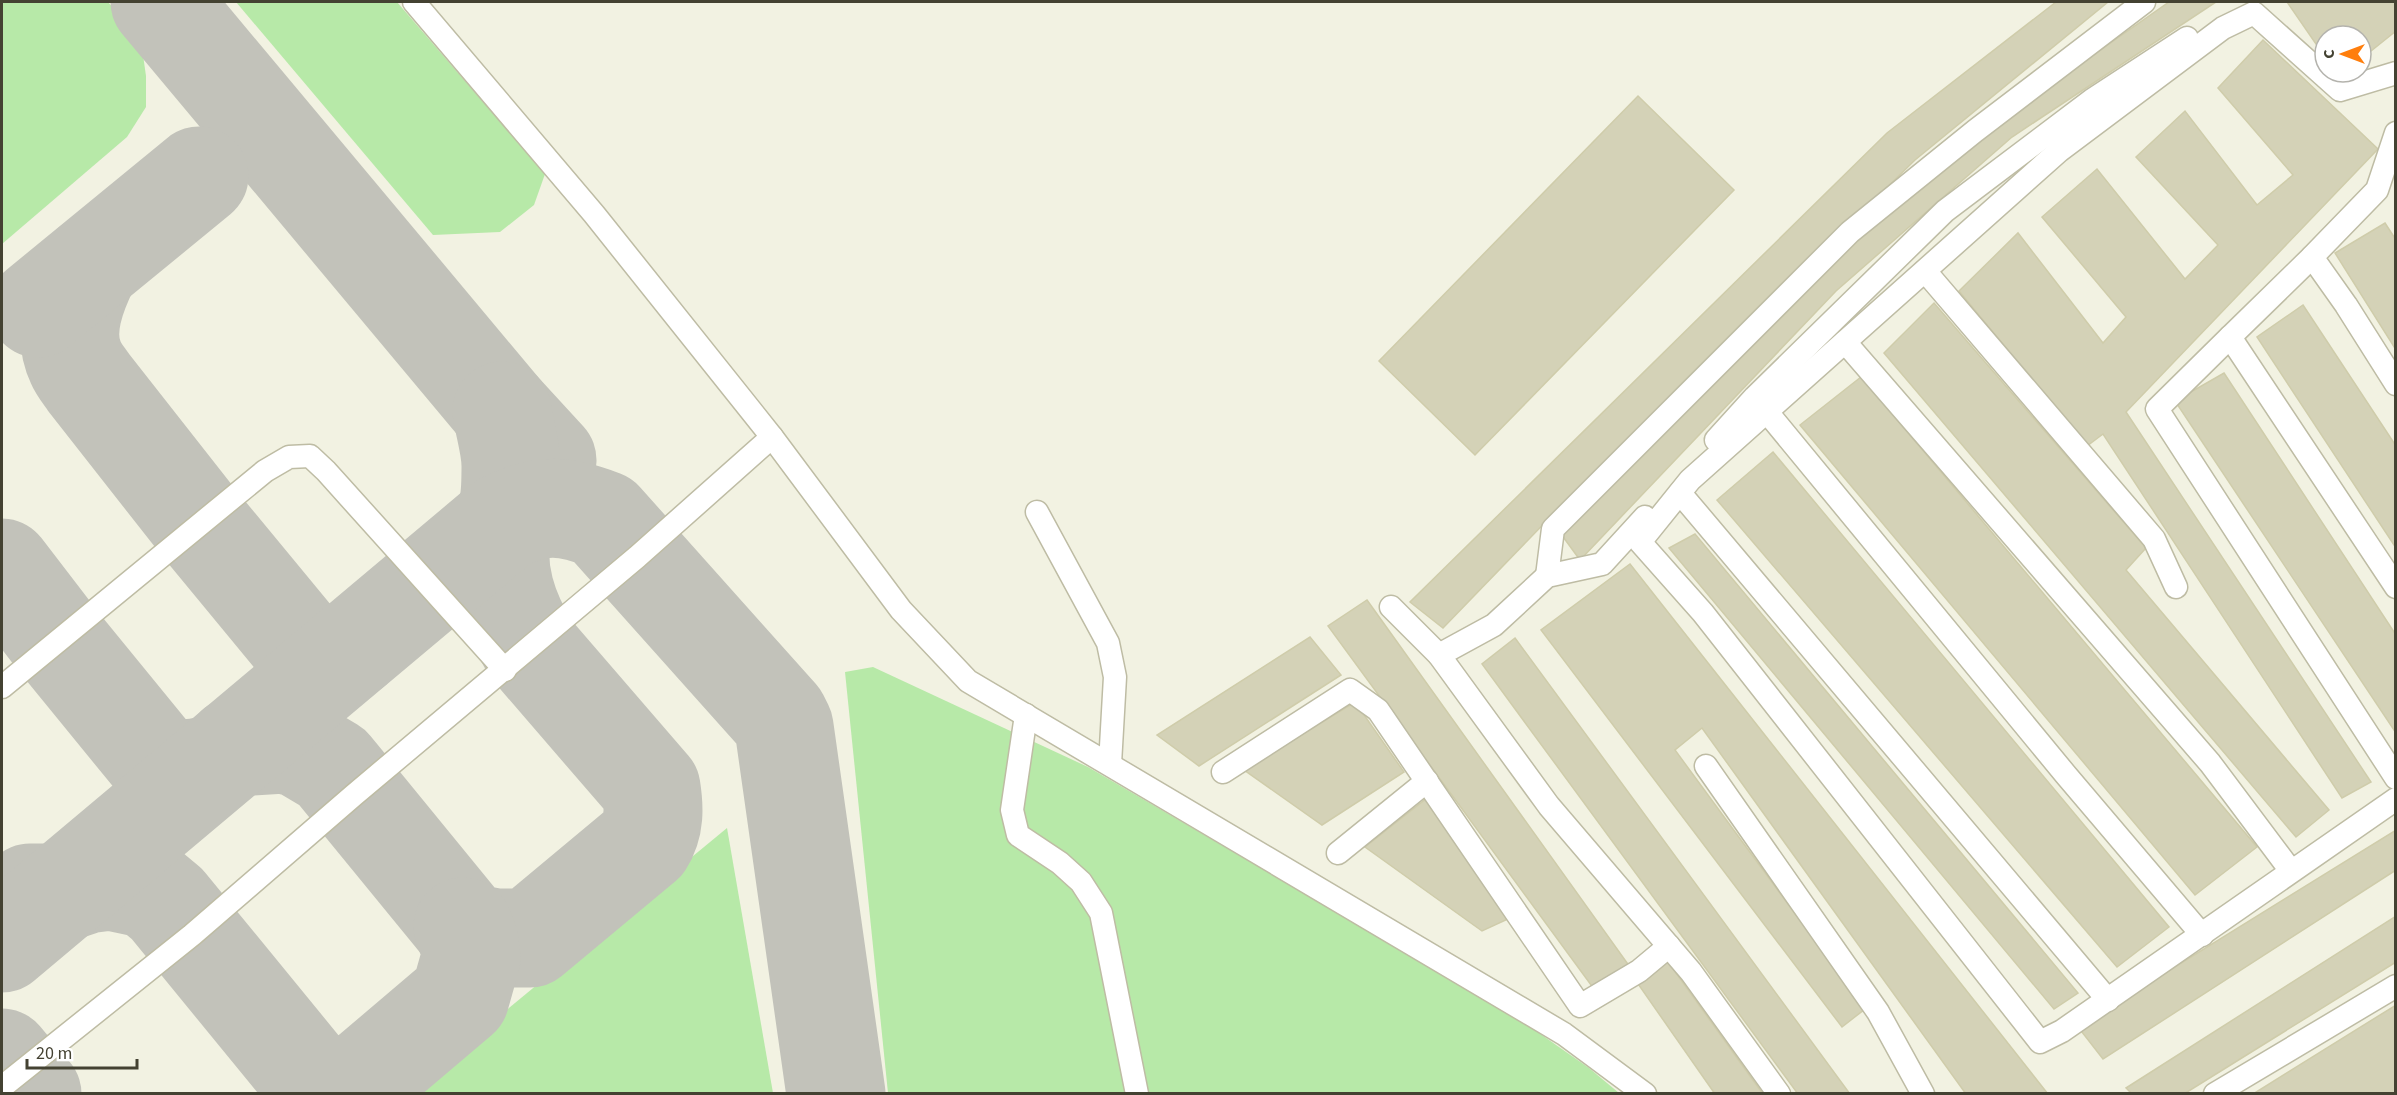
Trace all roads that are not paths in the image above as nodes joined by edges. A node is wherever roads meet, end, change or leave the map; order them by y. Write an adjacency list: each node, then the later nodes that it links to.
1 (414, 2): 14 (lane)
2 (2144, 2): 17 (lane)
3 (2242, 2): 17 (lane)
4 (2396, 73): 9 (lane)
5 (2396, 133): 6 (lane)
6 (2384, 169): 7 (lane); 8 (lane)
7 (2396, 190)
8 (2312, 257): 10 (lane); 12 (lane)
9 (1925, 271): 11 (lane); 18 (lane)
10 (2230, 338): 19 (lane); 28 (lane)
11 (1845, 342): 13 (lane); 32 (lane)
12 (2396, 384)
13 (1767, 411): 15 (lane); 33 (lane)
14 (772, 436): 22 (lane); 24 (lane)
15 (1680, 493): 36 (lane); 36 (lane)
16 (1037, 512): 25 (lane)
17 (1547, 576): 21 (lane)
18 (2176, 587)
19 (2396, 587)
20 (1391, 607): 21 (lane)
21 (1439, 655): 34 (lane)
22 (505, 670): 23 (lane); 37 (lane)
23 (2, 687)
24 (1026, 715): 25 (lane); 38 (lane)
25 (1110, 764): 39 (lane)
26 (1706, 766): 41 (lane)
27 (1223, 772): 29 (lane)
28 (2396, 778)
29 (1427, 781): 31 (lane); 34 (lane)
30 (2396, 799): 32 (lane)
31 (1338, 853)
32 (2291, 871): 33 (lane)
33 (2202, 935): 36 (lane)
34 (1669, 946): 40 (lane)
35 (2396, 986): 42 (lane)
36 (2108, 1000)
37 (2, 1087)
38 (1137, 1094)
39 (1645, 1094)
40 (1779, 1094)
41 (1923, 1094)
42 (2214, 1094)

